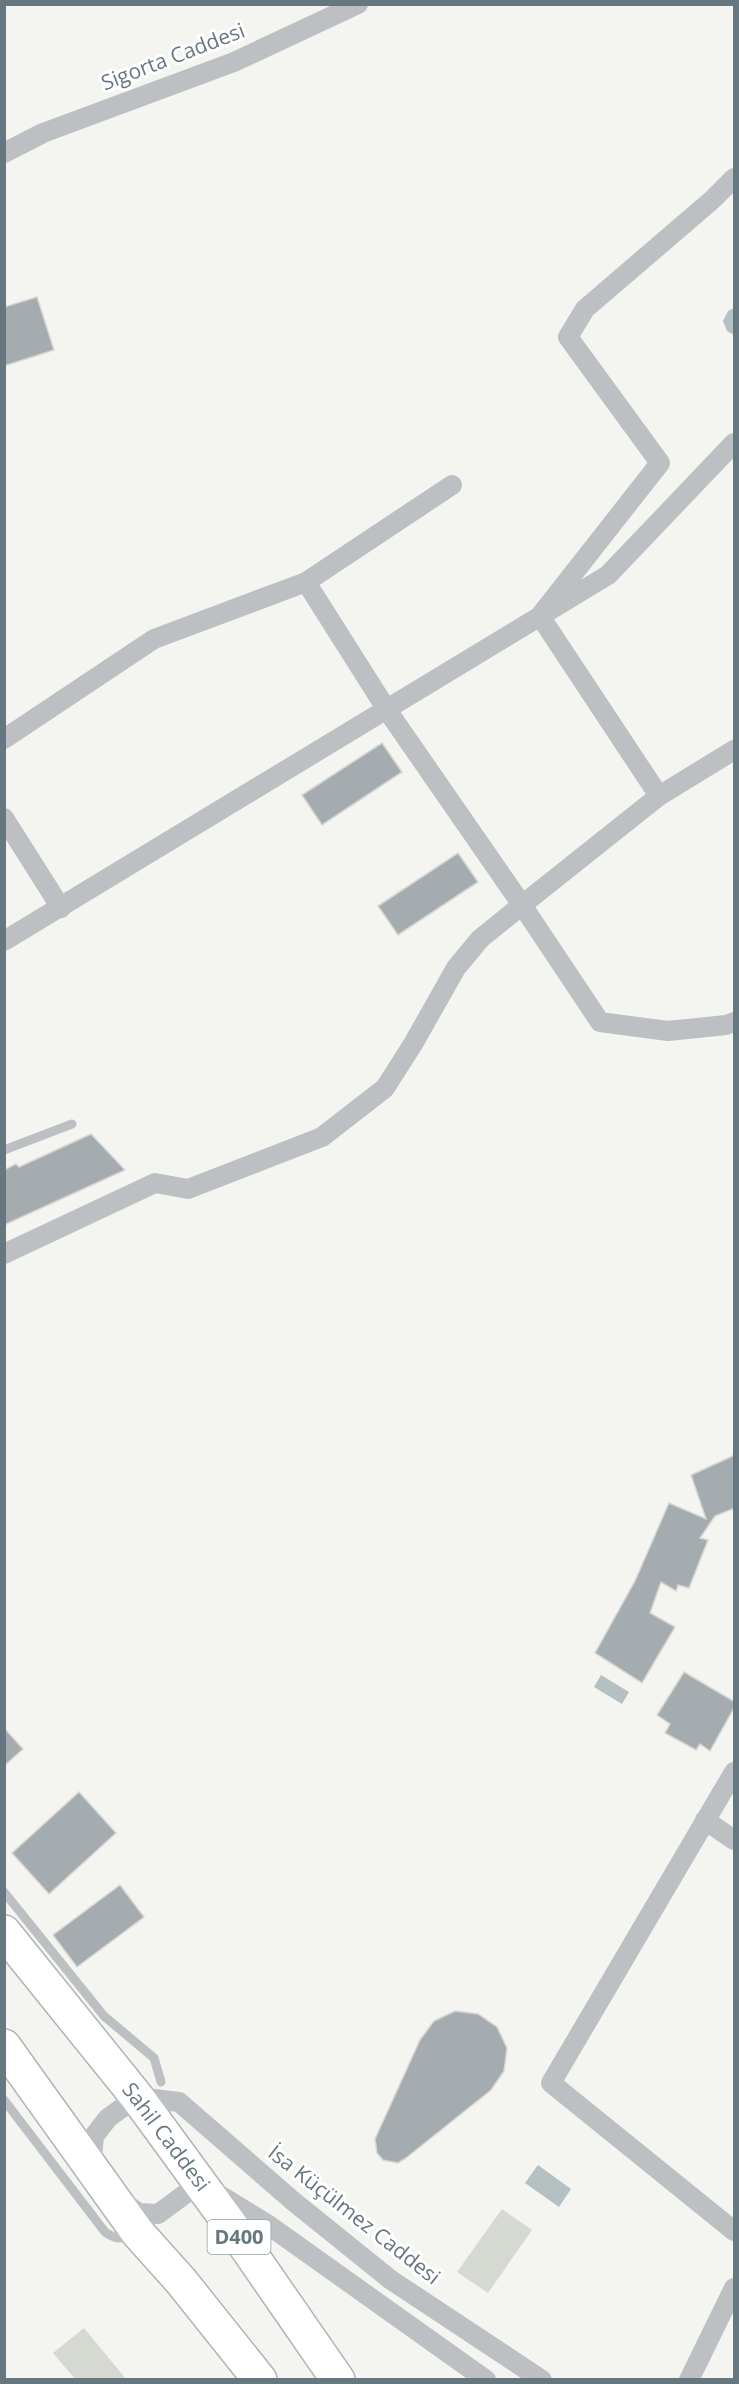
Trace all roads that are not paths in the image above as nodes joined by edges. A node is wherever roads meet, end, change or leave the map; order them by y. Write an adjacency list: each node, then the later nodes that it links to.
1 (358, 4): 2 (street, Sigorta Caddesi)
2 (4, 153)
3 (735, 178): 7 (street)
4 (735, 443): 7 (street)
5 (452, 485): 6 (street)
6 (306, 582): 8 (street); 9 (street)
7 (540, 616): 8 (street); 11 (street)
8 (387, 710): 13 (street); 14 (street)
9 (4, 739)
10 (735, 750): 11 (street)
11 (659, 796): 13 (street)
12 (4, 818): 14 (street)
13 (522, 904): 16 (street); 19 (street)
14 (61, 908): 15 (street)
15 (4, 940)
16 (735, 1022)
17 (72, 1124): 18 (lane)
18 (4, 1150)
19 (4, 1254)
20 (735, 1772): 21 (street)
21 (705, 1820): 22 (street); 31 (street)
22 (735, 1840)
23 (4, 1892): 26 (lane)
24 (4, 1932): 26 (highway, Sahil Caddesi / D400)
25 (4, 2046): 28 (highway)
26 (149, 2090): 28 (street); 29 (highway, Sahil Caddesi / D400); 36 (street, İsa Küçülmez Caddesi)
27 (6, 2103): 30 (lane)
28 (91, 2168): 30 (highway)
29 (200, 2183): 30 (street); 34 (highway, Sahil Caddesi / D400); 35 (street)
30 (148, 2224): 33 (highway)
31 (735, 2231)
32 (735, 2288): 37 (street)
33 (260, 2379)
34 (338, 2379)
35 (486, 2379)
36 (542, 2379)
37 (689, 2379)

